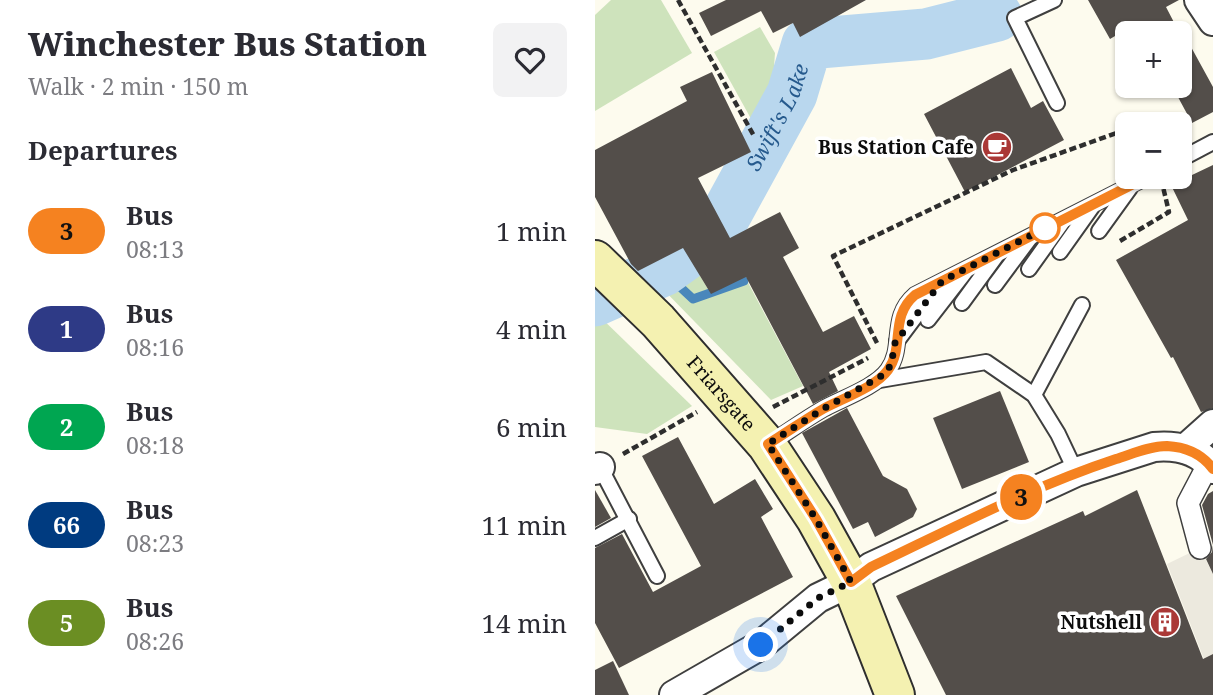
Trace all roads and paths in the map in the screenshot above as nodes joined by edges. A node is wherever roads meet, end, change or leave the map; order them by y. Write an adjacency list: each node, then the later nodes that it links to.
1 (678, 0): 7 (path)
2 (1054, 0): 5 (lane)
3 (1199, 0): 4 (street)
4 (1213, 21)
5 (1057, 103)
6 (1115, 134): 27 (path)
7 (754, 136)
8 (1213, 142): 9 (lane)
9 (1192, 153)
10 (1123, 189): 13 (lane)
11 (1129, 189): 15 (lane)
12 (1164, 189): 17 (path)
13 (1094, 203): 14 (lane); 19 (lane)
14 (1065, 219): 16 (lane); 22 (lane)
15 (1099, 230)
16 (1033, 234): 18 (lane); 23 (lane)
17 (1115, 244)
18 (1000, 251): 21 (lane); 24 (lane)
19 (1060, 251)
20 (595, 260): 31 (main road, Friarsgate)
21 (969, 267): 26 (lane); 29 (lane)
22 (1029, 269)
23 (996, 285)
24 (962, 303)
25 (1081, 305): 30 (lane)
26 (928, 320)
27 (881, 351)
28 (869, 358): 31 (path)
29 (878, 380): 30 (lane); 31 (lane)
30 (1034, 395): 35 (lane)
31 (747, 420): 34 (path); 40 (main road, Friarsgate)
32 (1213, 424): 33 (street)
33 (1202, 460): 35 (street); 38 (street)
34 (598, 468): 36 (lane)
35 (1076, 472): 40 (street)
36 (628, 519): 37 (lane); 39 (lane)
37 (595, 538)
38 (1200, 548)
39 (657, 576)
40 (851, 582): 41 (street); 42 (main road, Friarsgate)
41 (674, 695)
42 (895, 695)

